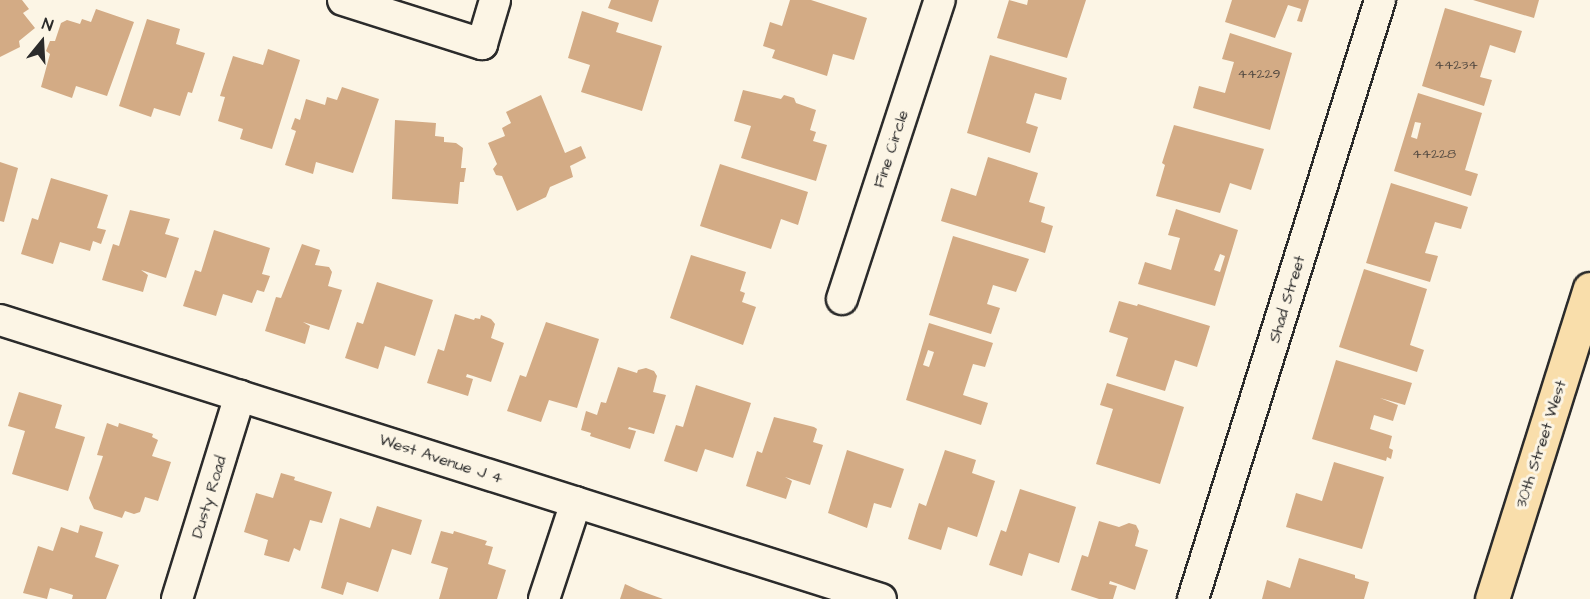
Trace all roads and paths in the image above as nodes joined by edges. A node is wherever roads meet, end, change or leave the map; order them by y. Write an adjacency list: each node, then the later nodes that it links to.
1 (343, 0): 2 (street)
2 (495, 0)
3 (940, 0): 6 (street, Fine Circle)
4 (1380, 0): 13 (street, Shad Street)
5 (1590, 289): 14 (main road, 30th Street West)
6 (842, 299)
7 (0, 320): 8 (street, West Avenue J 4)
8 (240, 396): 9 (street, West Avenue J 4); 10 (street, Dusty Road)
9 (576, 502): 11 (street); 12 (street, West Avenue J 4)
10 (177, 599)
11 (544, 599)
12 (881, 599)
13 (1193, 599)
14 (1492, 599)

